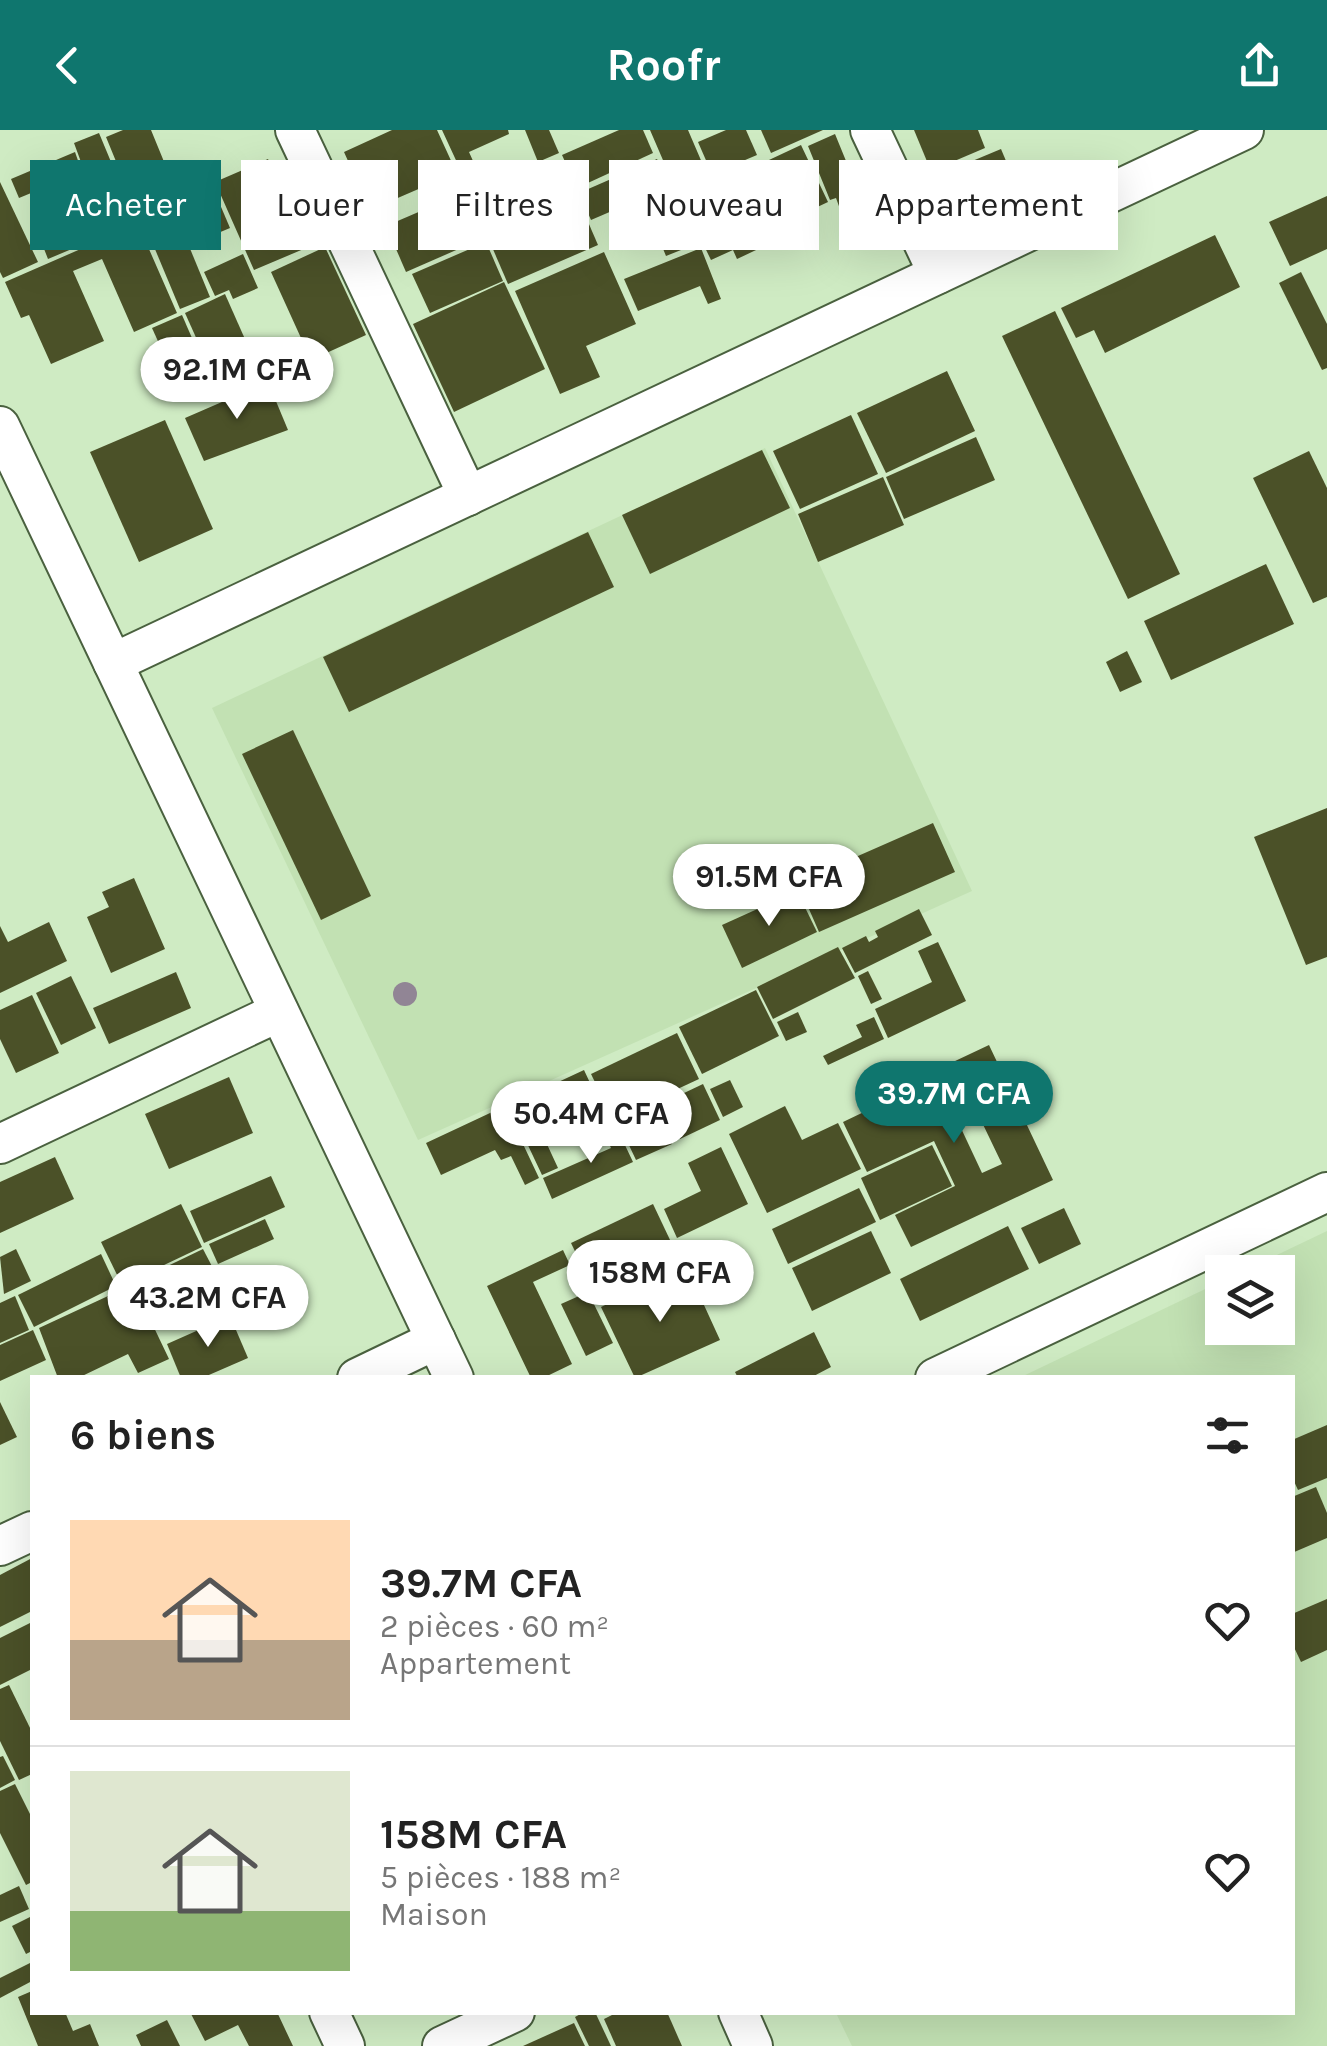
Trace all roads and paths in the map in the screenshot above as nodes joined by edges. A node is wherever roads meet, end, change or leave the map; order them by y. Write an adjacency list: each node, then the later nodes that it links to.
1 (870, 130): 4 (street)
2 (1244, 130): 4 (street)
3 (301, 132): 6 (street)
4 (938, 274): 6 (street)
5 (0, 426): 7 (street)
6 (468, 496): 7 (street)
7 (113, 664): 8 (street)
8 (279, 1012): 9 (street); 11 (street)
9 (0, 1144)
10 (1327, 1192): 14 (street)
11 (436, 1340): 12 (street); 13 (street)
12 (363, 1375)
13 (453, 1375)
14 (941, 1375)
15 (30, 1532): 16 (street)
16 (0, 1546)
17 (331, 2015): 20 (street)
18 (509, 2015): 21 (street)
19 (739, 2015): 22 (street)
20 (346, 2046)
21 (442, 2046)
22 (753, 2046)

